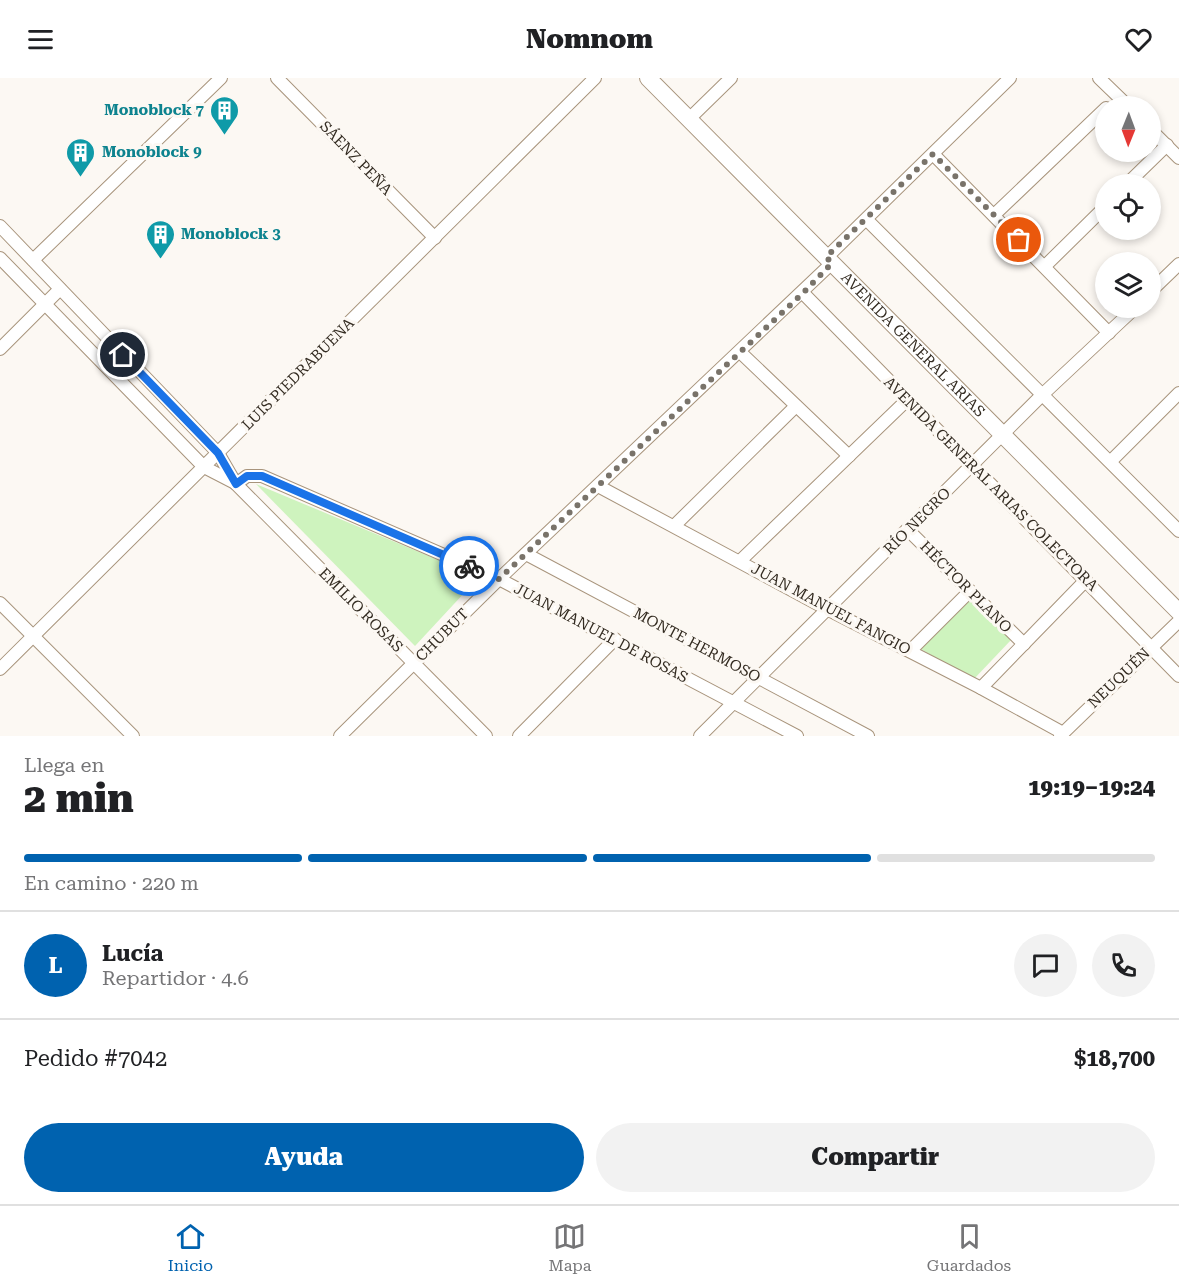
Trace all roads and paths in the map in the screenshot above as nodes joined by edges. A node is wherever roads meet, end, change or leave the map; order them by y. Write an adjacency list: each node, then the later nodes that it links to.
1 (221, 78): 22 (street)
2 (277, 78): 20 (street, SÁENZ PEÑA)
3 (595, 78): 20 (street, LUIS PIEDRABUENA)
4 (648, 78): 10 (main road, AVENIDA GENERAL ARIAS)
5 (731, 78): 10 (street)
6 (1010, 78): 13 (street, CHUBUT)
7 (1099, 78): 8 (street)
8 (1118, 96)
9 (1095, 118): 16 (street)
10 (689, 119): 23 (main road, AVENIDA GENERAL ARIAS)
11 (1161, 139): 12 (street)
12 (1167, 145): 14 (street); 15 (street)
13 (933, 154): 16 (street); 18 (street, CHUBUT)
14 (1179, 158)
15 (1137, 174)
16 (994, 214): 25 (street)
17 (1095, 217): 25 (street)
18 (867, 220): 23 (street, CHUBUT); 34 (street)
19 (0, 226): 22 (street, EMILIO ROSAS)
20 (435, 238): 39 (street, LUIS PIEDRABUENA)
21 (0, 258): 29 (street, EMILIO ROSAS)
22 (33, 260): 27 (street, EMILIO ROSAS)
23 (829, 260): 28 (street, CHUBUT); 38 (main road, AVENIDA GENERAL ARIAS)
24 (1179, 264): 26 (street)
25 (1045, 266): 31 (street)
26 (1161, 281)
27 (60, 289): 29 (street); 39 (street, EMILIO ROSAS)
28 (803, 293): 33 (street, CHUBUT); 36 (street, AVENIDA GENERAL ARIAS COLECTORA)
29 (45, 304): 32 (street); 43 (street, EMILIO ROSAS)
30 (1125, 318): 31 (street, RÍO NEGRO)
31 (1109, 333): 34 (street, RÍO NEGRO)
32 (0, 349)
33 (740, 352): 37 (street); 45 (street, CHUBUT)
34 (1042, 395): 38 (street, RÍO NEGRO); 41 (street)
35 (1178, 397): 41 (street)
36 (907, 400): 40 (street); 42 (street, AVENIDA GENERAL ARIAS COLECTORA)
37 (796, 406): 40 (street); 46 (street)
38 (1002, 434): 42 (street, RÍO NEGRO); 56 (main road, AVENIDA GENERAL ARIAS)
39 (218, 453): 43 (street, LUIS PIEDRABUENA); 44 (street, EMILIO ROSAS)
40 (849, 456): 50 (street)
41 (1111, 461): 48 (street)
42 (972, 466): 47 (street, RÍO NEGRO); 52 (street, AVENIDA GENERAL ARIAS COLECTORA)
43 (204, 467): 44 (street, EMILIO ROSAS); 58 (street, LUIS PIEDRABUENA)
44 (236, 484): 51 (street, JUAN MANUEL DE ROSAS); 63 (street, EMILIO ROSAS)
45 (598, 486): 46 (street, JUAN MANUEL FANGIO); 49 (street, CHUBUT)
46 (674, 526): 50 (street, JUAN MANUEL FANGIO)
47 (908, 530): 53 (street, HÉCTOR PLANO); 55 (street, RÍO NEGRO)
48 (1179, 531)
49 (526, 554): 51 (street, CHUBUT); 66 (street, MONTE HERMOSO)
50 (740, 561): 55 (street, JUAN MANUEL FANGIO)
51 (499, 579): 59 (street, JUAN MANUEL DE ROSAS); 63 (street, CHUBUT)
52 (1086, 580): 60 (street); 61 (street, AVENIDA GENERAL ARIAS COLECTORA)
53 (970, 591): 60 (street, HÉCTOR PLANO); 62 (street)
54 (0, 603): 58 (street)
55 (827, 609): 62 (street, JUAN MANUEL FANGIO); 66 (street, RÍO NEGRO)
56 (1179, 612)
57 (1179, 621): 61 (street, NEUQUÉN)
58 (33, 636): 64 (street, LUIS PIEDRABUENA); 70 (street)
59 (615, 639): 68 (street, JUAN MANUEL DE ROSAS); 73 (street)
60 (1024, 644): 67 (street)
61 (1150, 648): 65 (street, AVENIDA GENERAL ARIAS COLECTORA); 69 (street, NEUQUÉN)
62 (910, 651): 67 (street, JUAN MANUEL FANGIO)
63 (414, 663): 71 (street, CHUBUT); 72 (street, EMILIO ROSAS)
64 (0, 669)
65 (1179, 676)
66 (758, 678): 68 (street, RÍO NEGRO); 76 (street, MONTE HERMOSO)
67 (981, 688): 69 (street, JUAN MANUEL FANGIO)
68 (733, 704): 74 (street, RÍO NEGRO); 75 (street, JUAN MANUEL DE ROSAS)
69 (1062, 735)
70 (133, 736)
71 (340, 736)
72 (486, 736)
73 (519, 736)
74 (700, 736)
75 (797, 736)
76 (868, 736)

